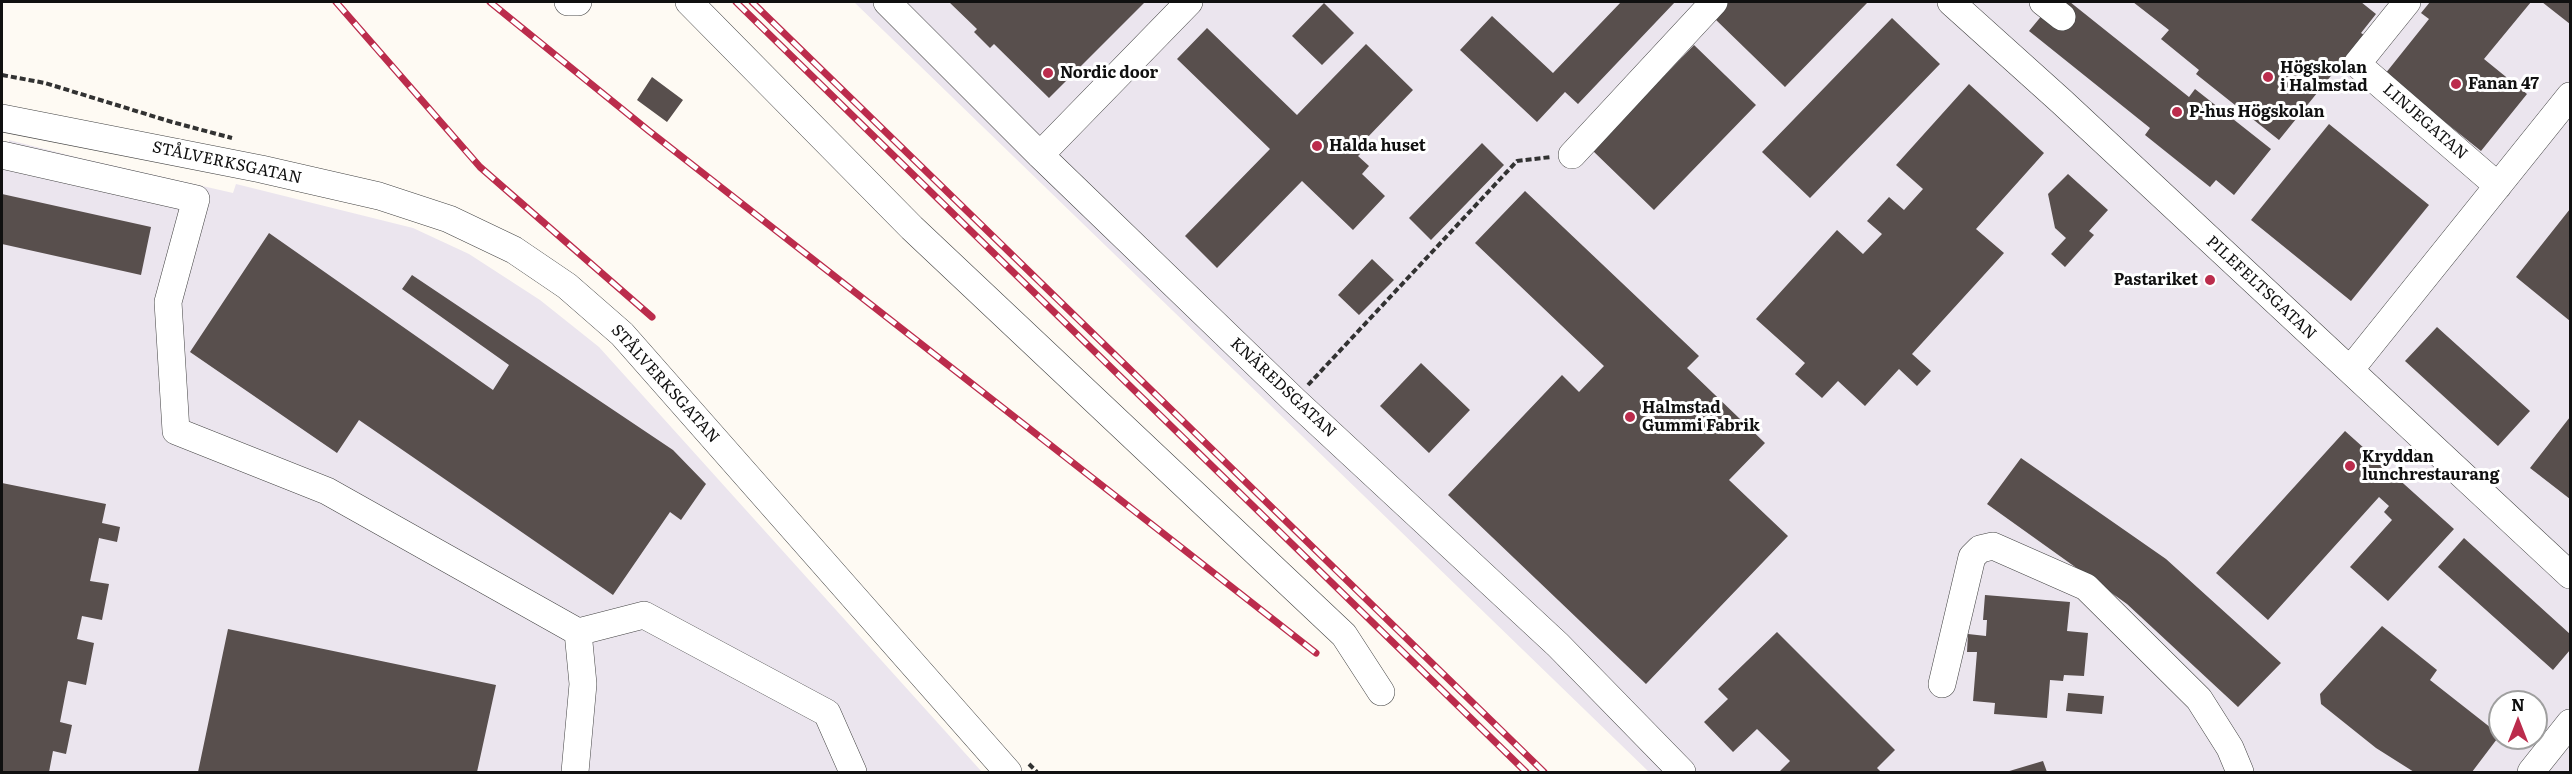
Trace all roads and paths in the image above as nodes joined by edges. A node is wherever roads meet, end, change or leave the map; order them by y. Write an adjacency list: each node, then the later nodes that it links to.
1 (568, 2): 2 (street)
2 (578, 2)
3 (689, 2): 22 (street)
4 (887, 2): 15 (street, KNÄREDSGATAN)
5 (1189, 2): 15 (street)
6 (1714, 2): 14 (street)
7 (2407, 2): 16 (street, LINJEGATAN)
8 (1962, 5): 17 (street, PILEFELTSGATAN)
9 (2, 75): 12 (path)
10 (2571, 96): 16 (street)
11 (2, 118): 24 (street, STÅLVERKSGATAN)
12 (238, 139)
13 (2, 155): 20 (street)
14 (1572, 155): 18 (path)
15 (1040, 156): 18 (street, KNÄREDSGATAN)
16 (2498, 186): 17 (street)
17 (2350, 370): 19 (street, PILEFELTSGATAN)
18 (1294, 400): 28 (street, KNÄREDSGATAN)
19 (2571, 575)
20 (578, 632): 25 (street); 26 (street)
21 (1942, 684): 29 (street)
22 (1381, 692)
23 (2571, 723): 30 (street)
24 (1015, 764): 27 (path)
25 (575, 772)
26 (853, 772)
27 (1037, 772)
28 (1682, 772)
29 (2240, 772)
30 (2531, 772)

